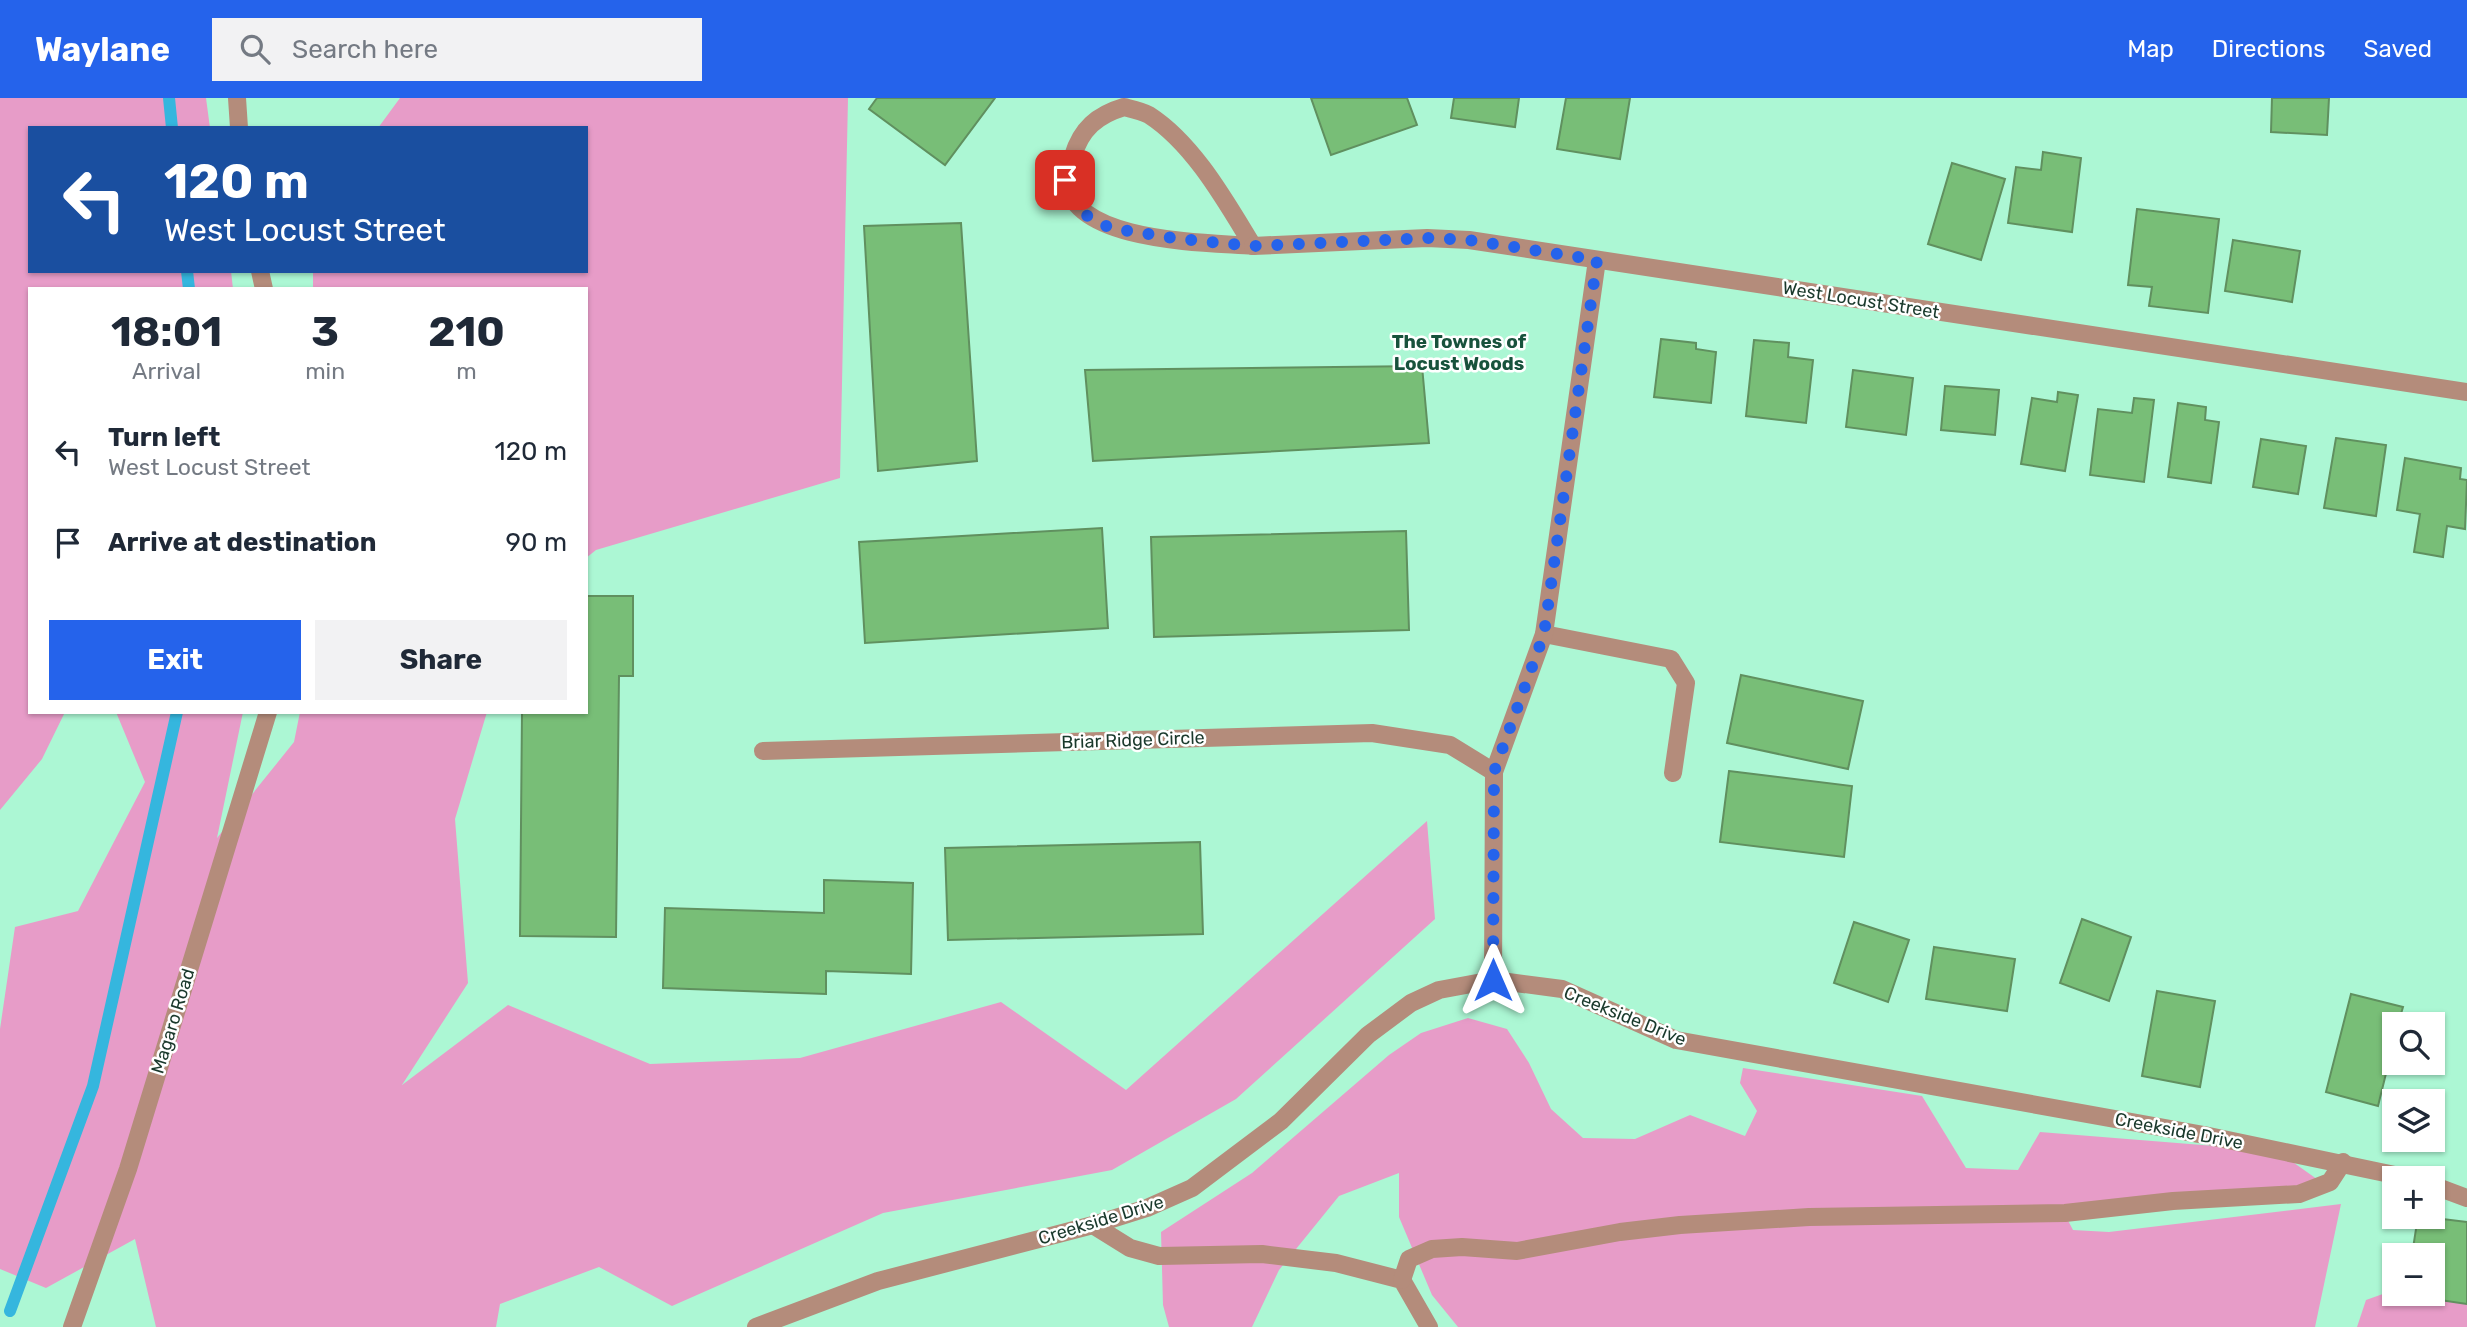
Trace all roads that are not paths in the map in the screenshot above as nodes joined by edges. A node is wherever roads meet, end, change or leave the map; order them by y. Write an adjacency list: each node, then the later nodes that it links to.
1 (237, 98): 2 (street)
2 (239, 126)
3 (1253, 246): 3 (street, West Locust Street); 4 (street, West Locust Street)
4 (1597, 260): 5 (street, West Locust Street); 6 (street)
5 (2467, 392)
6 (1544, 634): 9 (street); 10 (street)
7 (267, 714): 18 (street, Magaro Road)
8 (764, 751): 9 (street, Briar Ridge Circle)
9 (1494, 772): 11 (street)
10 (1673, 772)
11 (1493, 980): 12 (street, Creekside Drive); 16 (street, Creekside Drive)
12 (2343, 1162): 13 (street, Creekside Drive); 17 (street)
13 (2382, 1171)
14 (2445, 1190): 15 (street)
15 (2467, 1198)
16 (1093, 1225): 17 (street); 19 (street, Creekside Drive)
17 (1402, 1280): 20 (street)
18 (72, 1327)
19 (756, 1327)
20 (1429, 1327)

